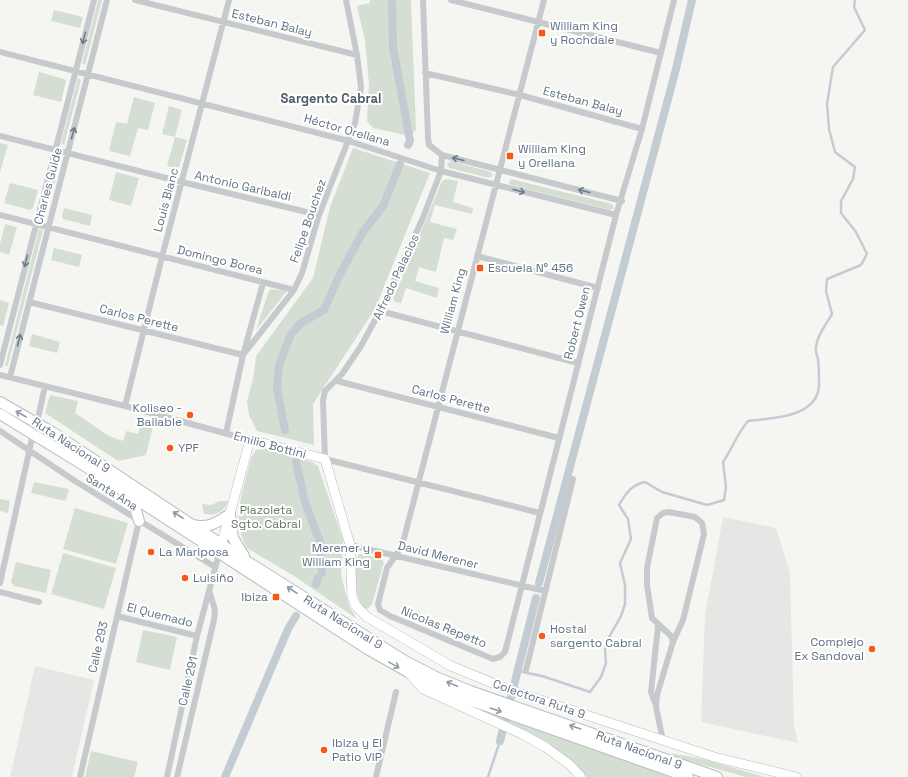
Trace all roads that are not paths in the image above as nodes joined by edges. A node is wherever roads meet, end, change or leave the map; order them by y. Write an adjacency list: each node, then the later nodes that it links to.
1 (94, 0): 15 (street, Charles Guide, one-way to 15)
2 (107, 0): 17 (street, Charles Guide)
3 (134, 0): 11 (street, Esteban Balay)
4 (229, 0): 11 (street, Louis Blanc)
5 (346, 0): 14 (street, Felipe Bouchez)
6 (423, 0): 16 (street)
7 (451, 0): 10 (street)
8 (544, 0): 10 (street, William King)
9 (674, 0): 13 (street, Robert Owen)
10 (539, 21): 13 (street); 18 (street, William King)
11 (224, 22): 14 (street, Esteban Balay); 19 (street, Louis Blanc)
12 (0, 52): 15 (street, Héctor Orellana)
13 (661, 53): 20 (street, Robert Owen)
14 (357, 55): 22 (street, Felipe Bouchez)
15 (76, 71): 17 (street, Héctor Orellana); 23 (street, Charles Guide)
16 (425, 72): 18 (street, Esteban Balay); 25 (street)
17 (88, 74): 19 (street, Héctor Orellana); 24 (street, Charles Guide, one-way to 17)
18 (520, 95): 20 (street, Esteban Balay); 26 (street, William King)
19 (203, 102): 22 (street, Héctor Orellana); 28 (street, Louis Blanc)
20 (642, 129): 30 (street, Robert Owen)
21 (0, 136): 23 (street, Antonio Garibaldi)
22 (349, 141): 27 (street, Héctor Orellana); 32 (street, Felipe Bouchez)
23 (54, 149): 24 (street, Antonio Garibaldi); 34 (street, Charles Guide)
24 (68, 152): 28 (street, Antonio Garibaldi); 35 (street, Charles Guide)
25 (442, 155): 26 (street, one-way to 25); 27 (street, Alfredo Palacios)
26 (500, 169): 29 (street, William King); 30 (street, one-way to 26)
27 (441, 171): 29 (street, Héctor Orellana); 42 (street, Alfredo Palacios)
28 (182, 182): 32 (street, Antonio Garibaldi); 37 (street, Louis Blanc)
29 (496, 185): 33 (street, Héctor Orellana, one-way to 33); 36 (street, William King)
30 (622, 201): 33 (street, Robert Owen)
31 (0, 215): 34 (street, Domingo Borea)
32 (319, 215): 40 (street, Felipe Bouchez)
33 (616, 215): 39 (street, Robert Owen)
34 (36, 224): 35 (street, Domingo Borea); 47 (street, Charles Guide, one-way to 47)
35 (48, 227): 37 (street, Domingo Borea); 41 (street, Charles Guide)
36 (477, 256): 39 (street); 44 (street, William King)
37 (162, 257): 38 (street, Domingo Borea); 43 (street, Louis Blanc)
38 (263, 283): 40 (street, Domingo Borea); 45 (street)
39 (598, 288): 46 (street, Robert Owen)
40 (294, 290): 45 (street, Felipe Bouchez)
41 (29, 302): 43 (street, Carlos Perette); 49 (street, Charles Guide, one-way to 41)
42 (380, 311): 44 (street); 50 (street, Alfredo Palacios)
43 (144, 331): 45 (street, Carlos Perette); 53 (street, Louis Blanc)
44 (457, 331): 46 (street); 54 (street, William King)
45 (243, 356): 58 (street, Felipe Bouchez)
46 (578, 363): 60 (street, Robert Owen)
47 (0, 365)
48 (0, 375): 49 (street, Emilio Bottini)
49 (10, 378): 51 (street, Emilio Bottini)
50 (337, 381): 54 (street, Carlos Perette); 63 (street, Alfredo Palacios)
51 (44, 386): 53 (street, Emilio Bottini); 56 (street)
52 (0, 402): 56 (main road, Ruta Nacional 9, one-way to 52)
53 (126, 406): 58 (street, Emilio Bottini)
54 (437, 406): 60 (street, Carlos Perette); 65 (street, William King)
55 (0, 414): 59 (main road, Ruta Nacional 9)
56 (37, 423): 70 (main road, Ruta Nacional 9, one-way to 56)
57 (0, 431): 62 (street, Santa Ana)
58 (226, 433): 61 (street, Emilio Bottini)
59 (33, 434): 62 (street); 66 (main road, Ruta Nacional 9)
60 (559, 438): 67 (street, Robert Owen)
61 (250, 440): 63 (street, Emilio Bottini); 68 (street)
62 (29, 451): 69 (street, Santa Ana); 76 (street)
63 (325, 459): 65 (street, Emilio Bottini); 71 (street, Alfredo Palacios)
64 (573, 479): 79 (street)
65 (418, 484): 67 (street, Emilio Bottini); 73 (street, William King)
66 (128, 495): 69 (main road); 72 (main road, Ruta Nacional 9)
67 (540, 513): 77 (street, Robert Owen)
68 (230, 514): 70 (main road); 72 (street); 74 (main road)
69 (139, 521): 75 (street, Santa Ana); 83 (street, Calle 293)
70 (192, 524): 72 (main road, Ruta Nacional 9)
71 (350, 545): 73 (street, David Merener); 92 (street, Colectora Ruta 9)
72 (220, 549): 74 (main road, Ruta Nacional 9); 75 (street, Calle 291); 89 (main road, Ruta Nacional 9, one-way to 89)
73 (394, 555): 77 (street, David Merener); 82 (street, William King)
74 (248, 562): 99 (main road, Ruta Nacional 9, one-way to 74)
75 (215, 567): 78 (street, Calle 291)
76 (0, 582)
77 (522, 586): 79 (street, David Merener); 87 (street, Robert Owen)
78 (209, 590): 85 (street, Calle 291); 95 (street, Calle 291)
79 (545, 591): 88 (street)
80 (0, 592): 81 (street)
81 (38, 602)
82 (378, 604): 87 (street, Nicolas Repetto)
83 (117, 616): 85 (street, El Quemado); 93 (street, Calle 293)
84 (658, 626): 86 (street); 86 (street); 91 (street)
85 (197, 636): 94 (street, Calle 291)
86 (673, 642): 91 (street)
87 (505, 652)
88 (526, 670)
89 (408, 672): 97 (street); 98 (main road, Ruta Nacional 9, one-way to 98)
90 (396, 692): 96 (street)
91 (656, 707): 92 (street)
92 (663, 741): 100 (street, Colectora Ruta 9)
93 (80, 777)
94 (166, 777)
95 (177, 777)
96 (376, 777)
97 (581, 777)
98 (688, 777)
99 (717, 777)
100 (796, 777)

